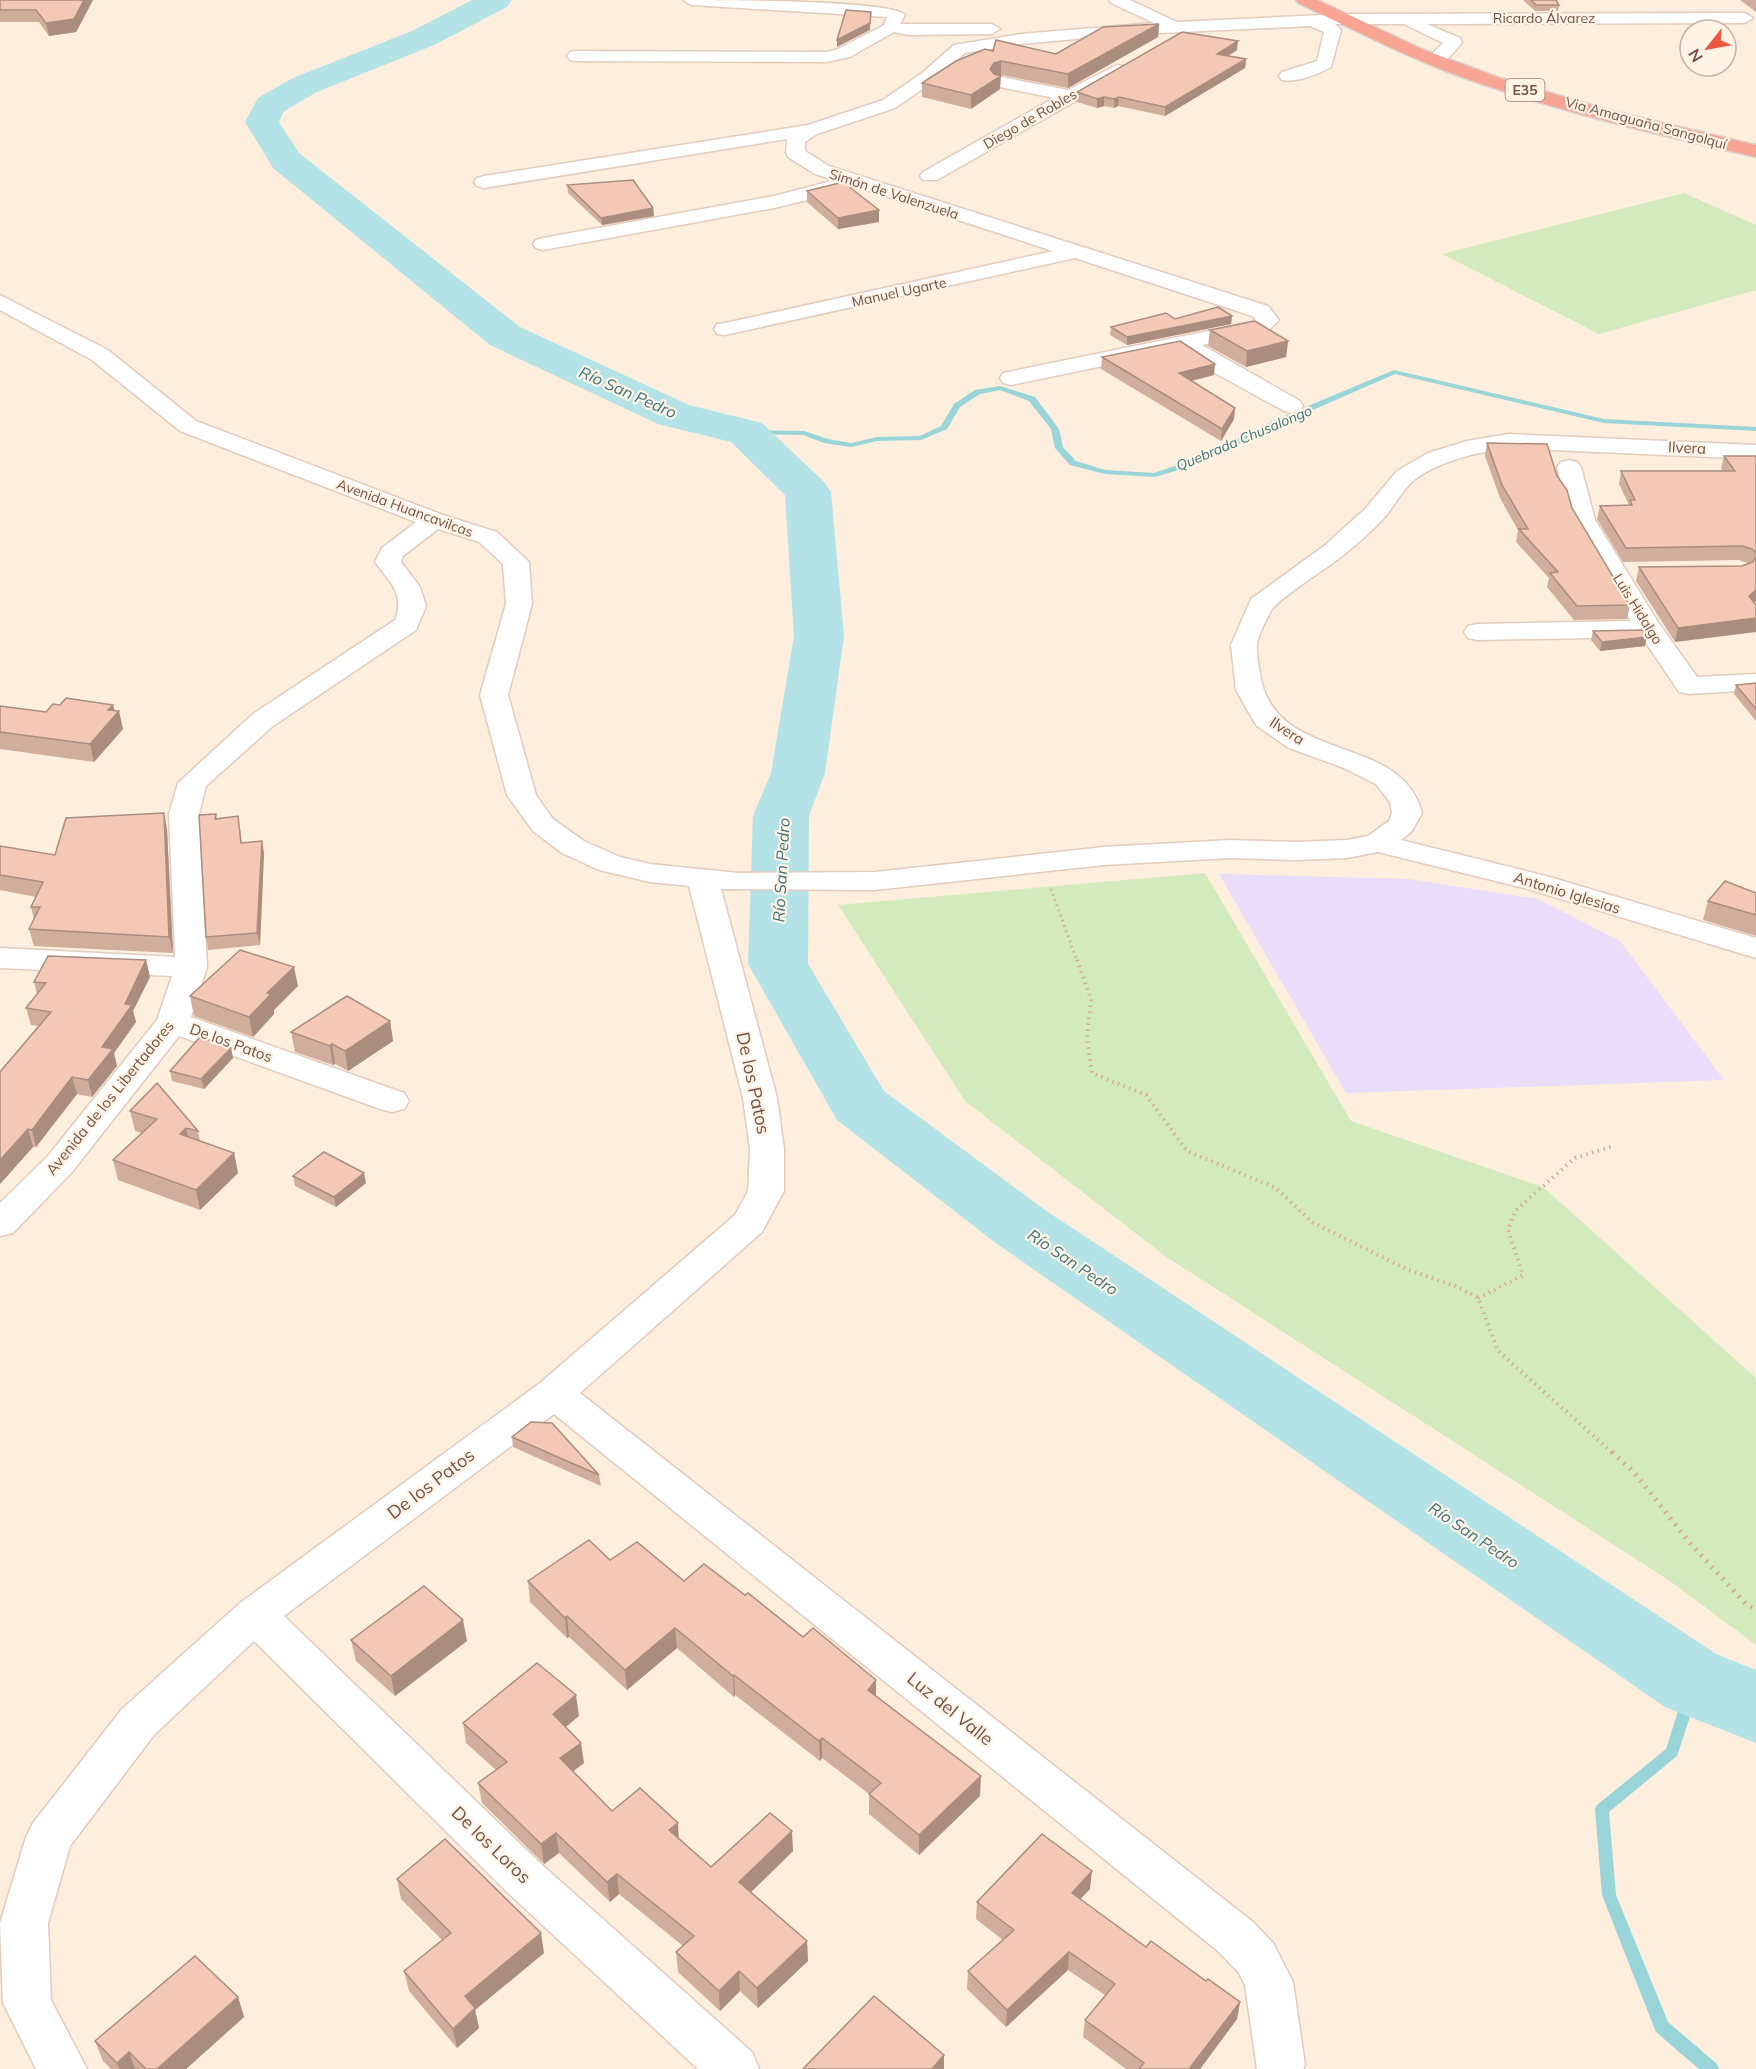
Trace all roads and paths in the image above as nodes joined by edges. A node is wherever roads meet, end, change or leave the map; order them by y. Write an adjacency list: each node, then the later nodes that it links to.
1 (691, 0): 13 (street)
2 (1118, 0): 14 (street)
3 (1304, 0): 10 (highway, Via Amaguaña Sangolquí / E35)
4 (1363, 0): 8 (street)
5 (1495, 0): 9 (street)
6 (1263, 5): 12 (street)
7 (1745, 14): 9 (street, Ricardo Álvarez)
8 (1403, 18): 9 (street, Ricardo Álvarez); 10 (street, Ricardo Álvarez); 18 (street)
9 (1509, 18)
10 (1343, 19): 11 (street); 18 (highway, Via Amaguaña Sangolquí / E35)
11 (1314, 21): 12 (street); 20 (street)
12 (1295, 22): 14 (street)
13 (892, 27): 15 (street); 17 (street)
14 (1186, 28): 15 (street); 16 (street)
15 (1120, 30): 23 (street)
16 (1162, 45)
17 (576, 56)
18 (1435, 60): 24 (highway, Via Amaguaña Sangolquí / E35)
19 (1131, 62): 22 (street, Diego de Robles)
20 (1288, 76)
21 (1001, 82): 22 (street)
22 (1070, 96): 25 (street, Diego de Robles)
23 (811, 130): 26 (street, Simón de Valenzuela); 27 (street)
24 (1756, 151)
25 (930, 176)
26 (850, 180): 28 (street); 29 (street, Simón de Valenzuela)
27 (484, 182)
28 (543, 244)
29 (1072, 252): 31 (street, Manuel Ugarte); 32 (street, Simón de Valenzuela)
30 (0, 301): 37 (street, Avenida Huancavilcas)
31 (725, 329)
32 (1184, 343): 33 (street, Simón de Valenzuela); 34 (street)
33 (1011, 378)
34 (1292, 406)
35 (1756, 452): 41 (street, Ilvera)
36 (1569, 467): 38 (street, Luis Hidalgo)
37 (434, 520): 43 (street, Avenida Huancavilcas); 47 (street, Avenida de los Libertadores)
38 (1649, 629): 39 (street); 40 (street, Luis Hidalgo)
39 (1478, 632)
40 (1756, 682)
41 (1377, 843): 42 (street, Ilvera); 45 (street, Antonio Iglesias)
42 (1042, 862): 44 (street, Ilvera); 52 (path)
43 (703, 880): 44 (street, Avenida Huancavilcas); 53 (street, De los Patos)
44 (875, 881)
45 (1756, 948)
46 (0, 958): 47 (street)
47 (191, 967): 48 (street, Avenida de los Libertadores)
48 (173, 1022): 49 (street, De los Patos); 51 (street, Avenida de los Libertadores)
49 (392, 1101)
50 (1613, 1146): 52 (path)
51 (0, 1224)
52 (1478, 1298): 54 (path)
53 (554, 1393): 55 (street, De los Patos); 56 (street, Luz del Valle)
54 (1756, 1610)
55 (255, 1615): 57 (street, De los Patos); 58 (street, De los Loros)
56 (1280, 2065)
57 (62, 2069)
58 (734, 2069)

